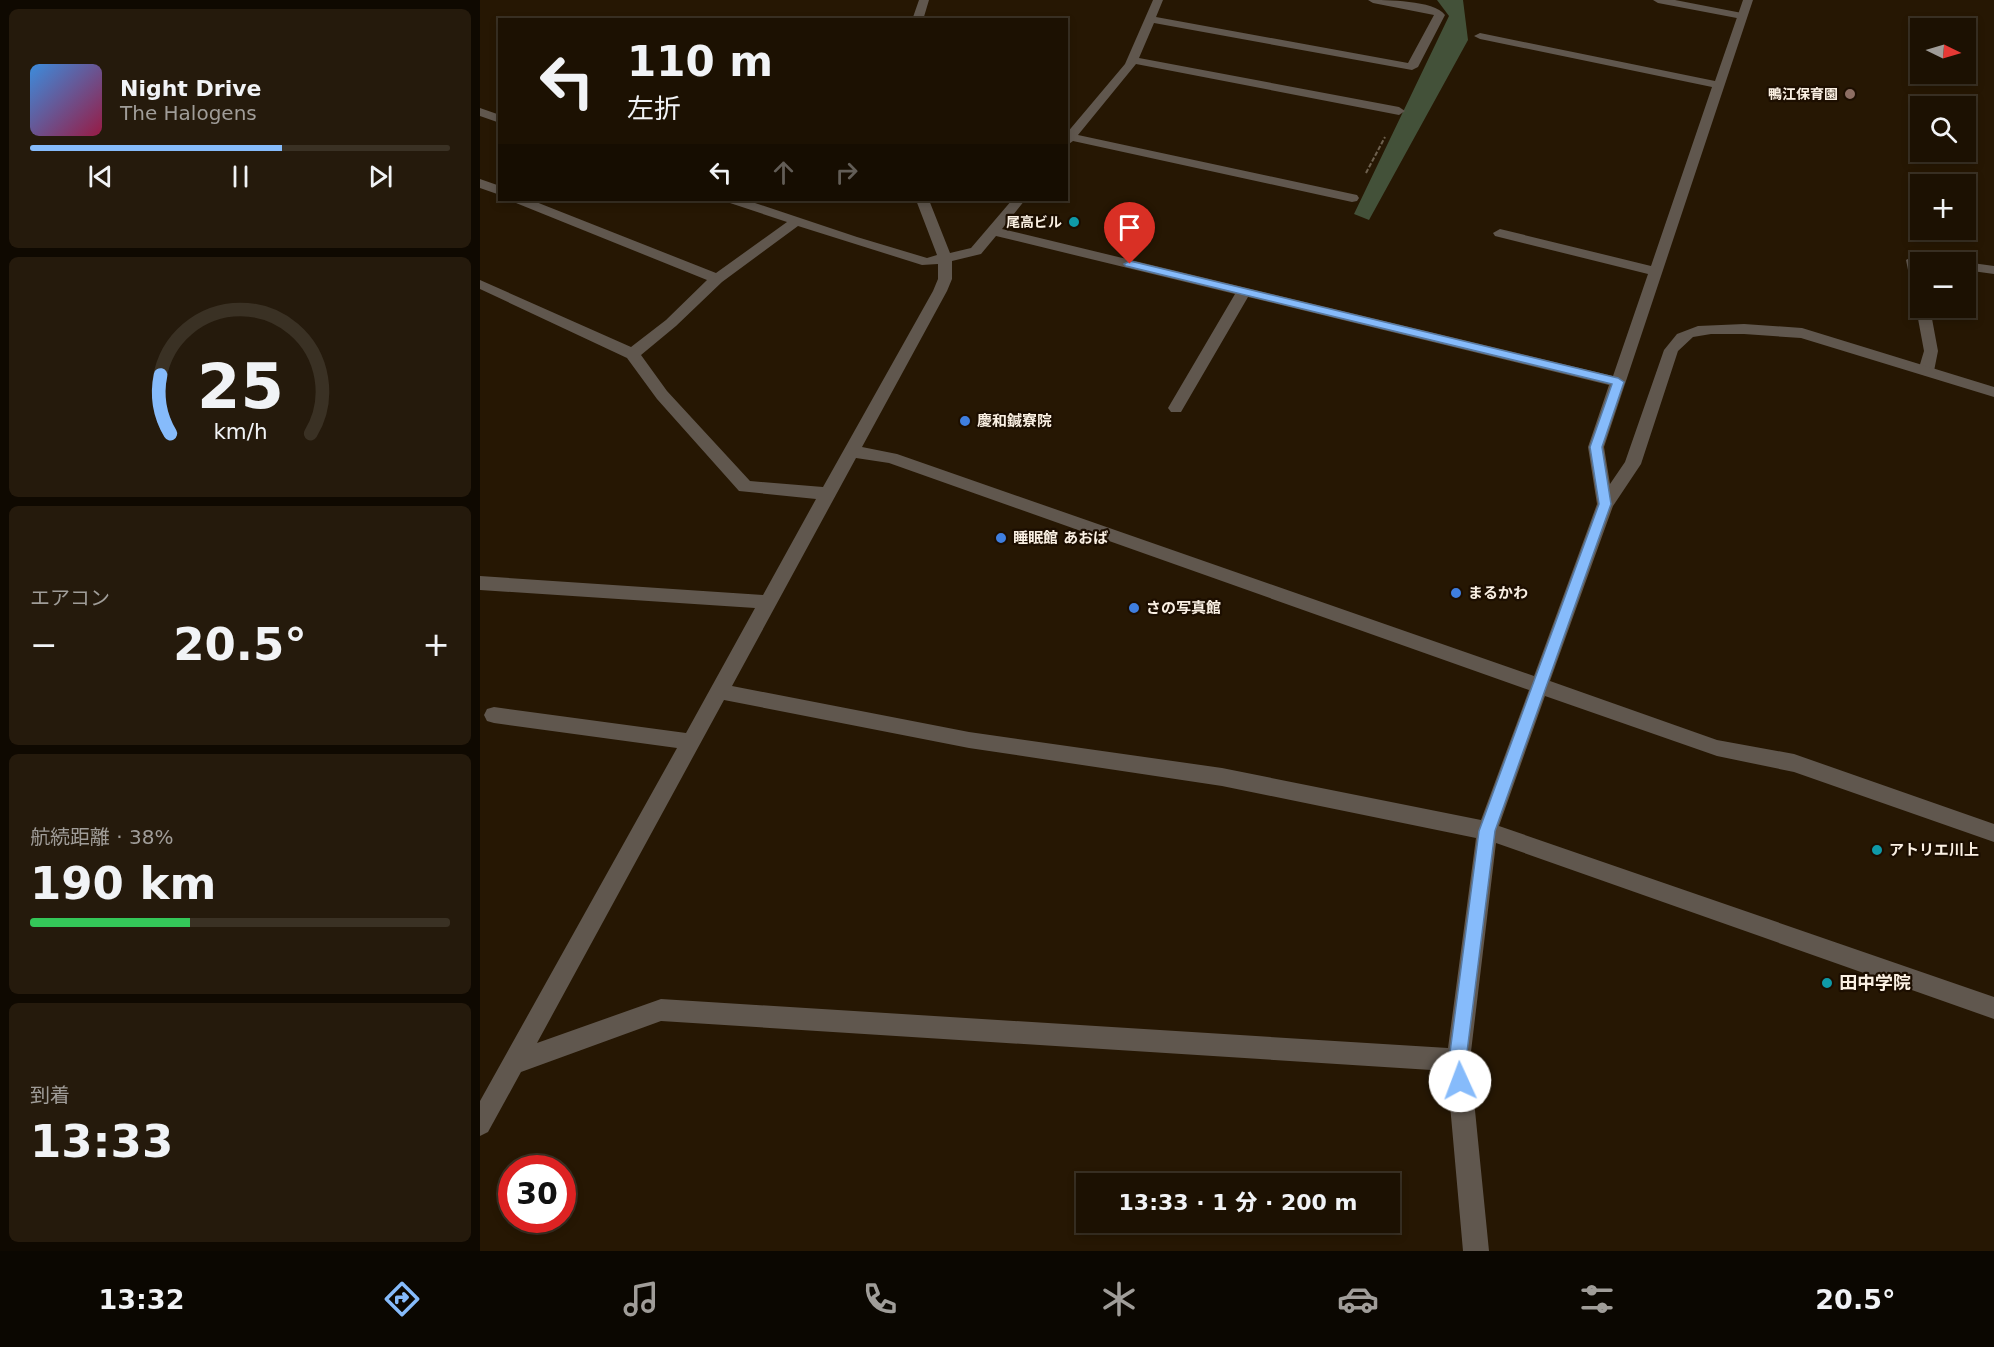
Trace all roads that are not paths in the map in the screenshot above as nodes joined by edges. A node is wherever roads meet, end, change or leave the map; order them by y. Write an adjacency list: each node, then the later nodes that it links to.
1 (924, 0): 7 (street)
2 (1158, 0): 8 (street)
3 (1373, 0): 5 (street)
4 (1658, 0): 6 (street)
5 (1413, 3): 8 (street)
6 (1745, 8): 11 (street)
7 (918, 18)
8 (1150, 19): 10 (street)
9 (1480, 36): 11 (street)
10 (1133, 60): 12 (street); 15 (street)
11 (1719, 85): 29 (street)
12 (1399, 111)
13 (480, 112): 14 (street)
14 (498, 118)
15 (1068, 140): 18 (street)
16 (480, 183): 17 (street)
17 (498, 190)
18 (1352, 198)
19 (523, 201): 30 (street)
20 (738, 201): 23 (street)
21 (922, 201): 26 (street)
22 (1018, 201): 24 (street)
23 (797, 221): 26 (street); 30 (street)
24 (992, 231): 26 (street); 32 (street)
25 (1500, 233): 29 (street)
26 (945, 258): 39 (street)
27 (1976, 268): 28 (street)
28 (1994, 270)
29 (1656, 272): 36 (street)
30 (717, 279): 34 (street)
31 (480, 284): 34 (street)
32 (1244, 291): 36 (street); 38 (street)
33 (1925, 318): 35 (street)
34 (632, 354): 40 (street)
35 (1926, 371): 37 (street); 41 (street)
36 (1618, 382): 41 (street)
37 (1994, 392)
38 (1176, 408)
39 (851, 452): 40 (street); 44 (street)
40 (828, 494): 43 (street)
41 (1605, 504): 44 (street)
42 (480, 583): 43 (street)
43 (768, 602): 45 (street)
44 (1540, 686): 48 (street); 49 (street)
45 (719, 691): 47 (street); 48 (street)
46 (494, 715): 47 (street)
47 (691, 742): 52 (street)
48 (1487, 831): 50 (street); 51 (street)
49 (1994, 833)
50 (1994, 1008)
51 (1458, 1060): 52 (street); 54 (street)
52 (514, 1064): 53 (street)
53 (482, 1116)
54 (1476, 1251)

